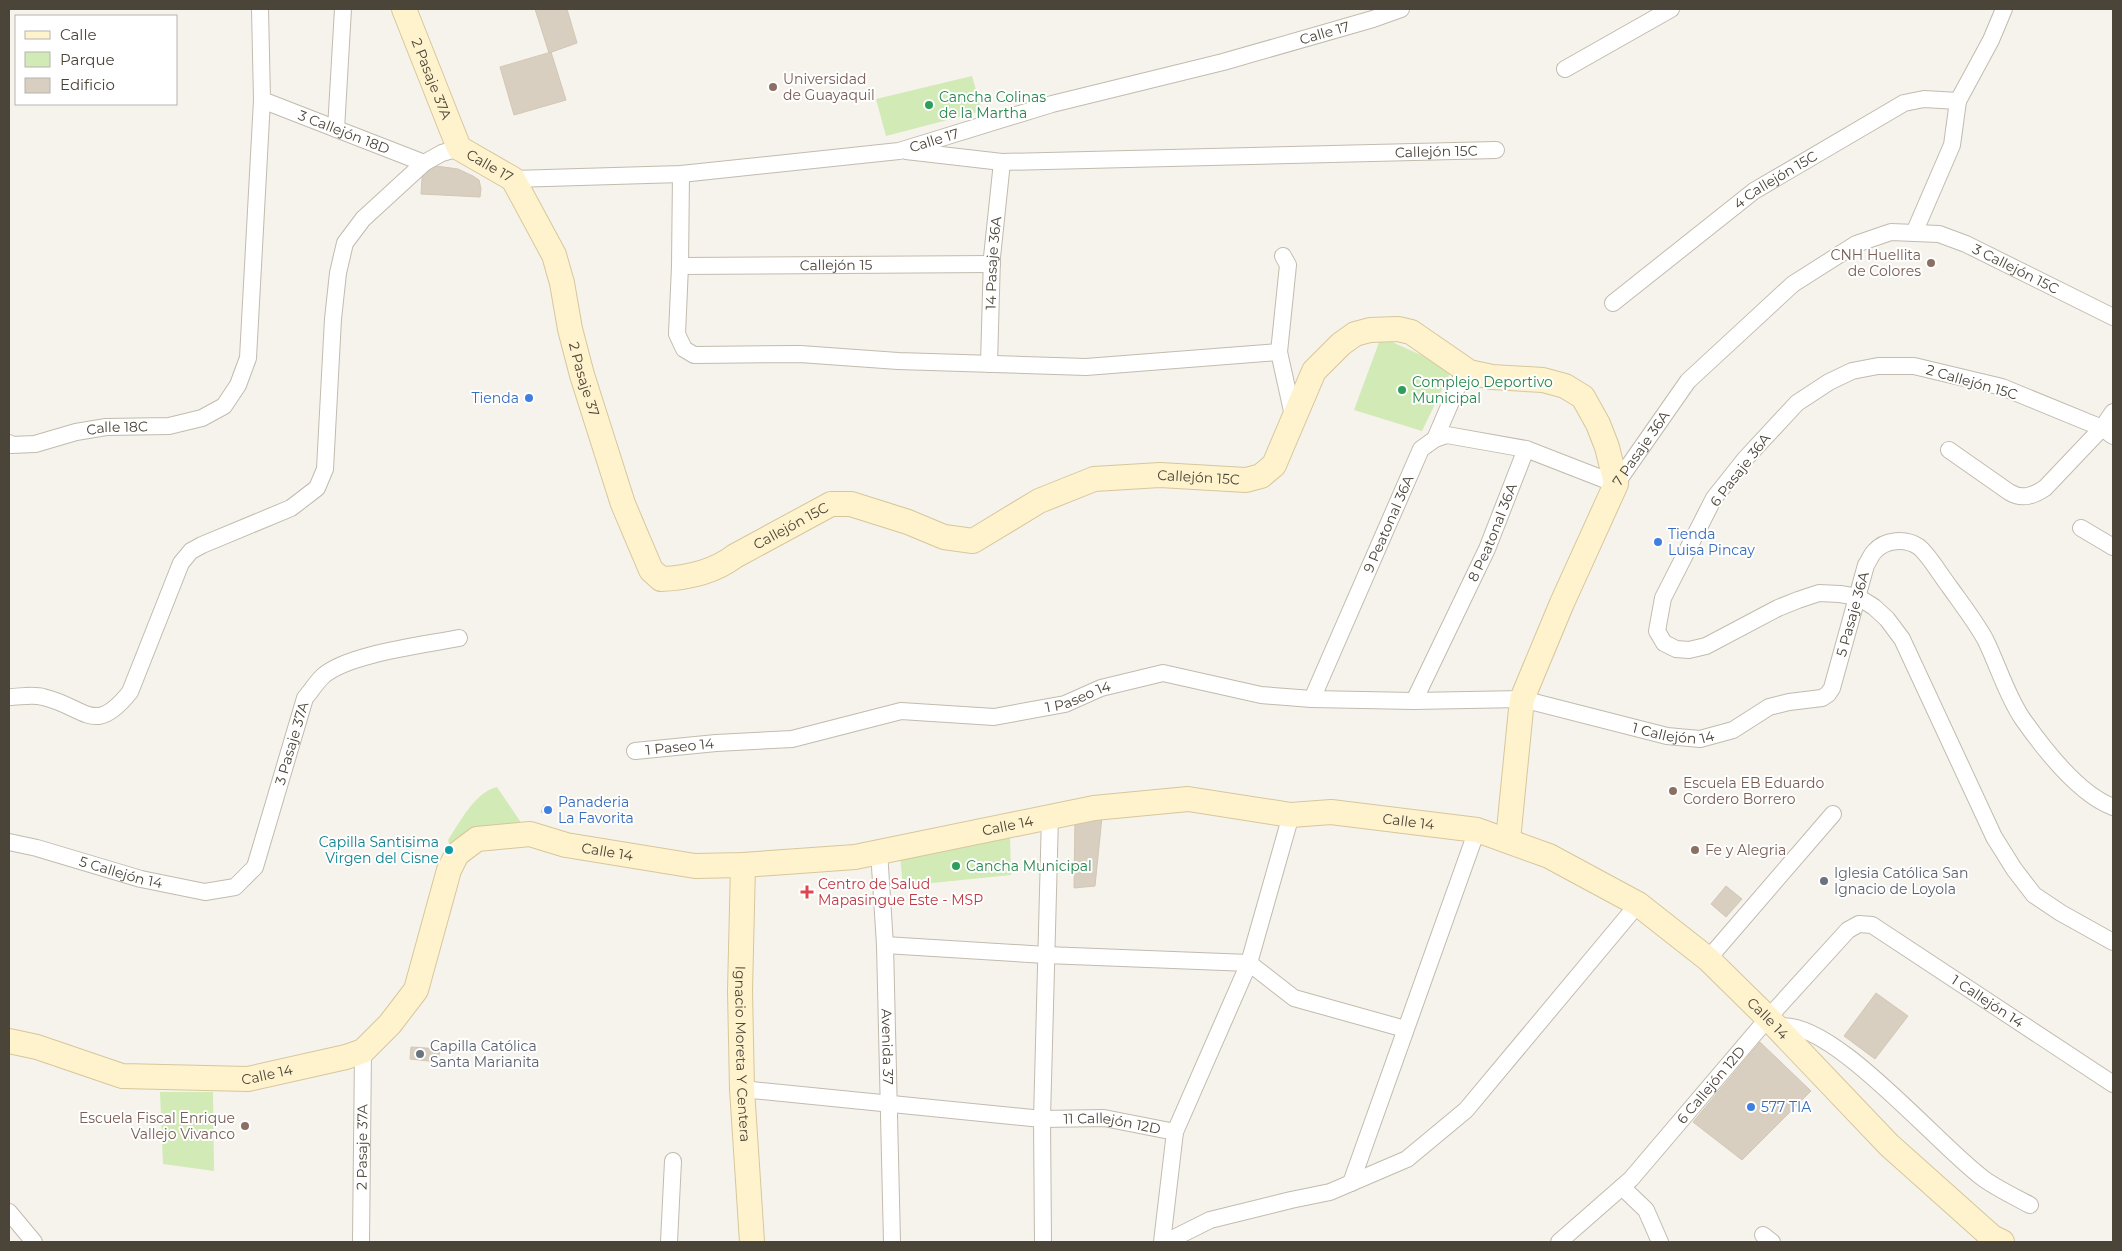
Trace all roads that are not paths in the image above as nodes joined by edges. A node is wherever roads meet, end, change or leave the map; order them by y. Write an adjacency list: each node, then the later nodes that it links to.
1 (260, 9): 8 (street)
2 (343, 9): 10 (street)
3 (404, 9): 11 (street, 2 Pasaje 37A)
4 (1401, 9): 12 (street, Calle 17)
5 (1671, 9): 7 (street)
6 (2002, 9): 9 (street)
7 (1564, 69)
8 (262, 100): 10 (street, 3 Callejón 18D); 32 (street, Calle 18C)
9 (1958, 101): 18 (street); 22 (street, 4 Callejón 15C)
10 (336, 129): 15 (street, 3 Callejón 18D)
11 (459, 148): 15 (street); 17 (street, Calle 17)
12 (899, 150): 14 (street, Callejón 15C); 16 (street, Calle 17)
13 (1496, 150): 14 (street, Callejón 15C)
14 (1002, 162): 20 (street, 14 Pasaje 36A)
15 (424, 163): 41 (street)
16 (681, 174): 17 (street, Calle 17); 21 (street)
17 (512, 179): 38 (street, 2 Pasaje 37)
18 (1914, 234): 23 (street, 3 Callejón 15C); 35 (street, 7 Pasaje 36A)
19 (1283, 256): 24 (street)
20 (992, 264): 21 (street, Callejón 15); 25 (street, 14 Pasaje 36A)
21 (680, 266): 25 (street)
22 (1613, 302)
23 (2113, 317)
24 (1278, 352): 25 (street); 29 (street)
25 (989, 364)
26 (1466, 370): 29 (street, Callejón 15C); 31 (street); 35 (street, Callejón 15C)
27 (1852, 370): 30 (street, 2 Callejón 15C); 39 (street, 6 Pasaje 36A)
28 (2113, 412): 30 (street)
29 (1294, 420): 38 (street, Callejón 15C)
30 (2108, 432): 34 (street)
31 (1435, 439): 33 (street); 43 (street, 9 Peatonal 36A)
32 (9, 443)
33 (1526, 450): 35 (street); 45 (street, 8 Peatonal 36A)
34 (1949, 450)
35 (1616, 484): 44 (street, 7 Pasaje 36A)
36 (2081, 528): 37 (street)
37 (2113, 547)
38 (661, 579)
39 (1858, 598): 42 (street, 5 Pasaje 36A); 47 (street, 5 Pasaje 36A); 59 (street)
40 (459, 638): 56 (street, 3 Pasaje 37A)
41 (9, 697)
42 (1822, 698): 44 (street, 1 Callejón 14)
43 (1312, 699): 45 (street, 1 Paseo 14); 46 (street, 1 Paseo 14)
44 (1522, 699): 45 (street, 1 Paseo 14); 52 (street, 7 Pasaje 36A)
45 (1414, 701)
46 (635, 751)
47 (2113, 807)
48 (1833, 814): 62 (street)
49 (1290, 815): 50 (street, Calle 14); 51 (street, Calle 14); 63 (street, 11 Callejón 12D)
50 (1050, 816): 54 (street, Calle 14); 61 (street)
51 (1477, 830): 52 (street, Calle 14); 65 (street)
52 (1508, 840): 57 (street, Calle 14)
53 (9, 842): 56 (street, 5 Callejón 14)
54 (879, 851): 55 (street, Calle 14); 60 (street, Avenida 37)
55 (743, 865): 67 (street, Calle 14); 69 (street, Ignacio Moreta Y Centera)
56 (234, 887)
57 (1638, 904): 62 (street, Calle 14); 74 (street)
58 (1860, 924): 64 (street, 6 Callejón 12D); 68 (street, 1 Callejón 14)
59 (2113, 942)
60 (885, 946): 61 (street); 70 (street, Avenida 37)
61 (1046, 955): 63 (street); 71 (street)
62 (1708, 959): 64 (street, Calle 14)
63 (1249, 963): 65 (street); 72 (street, 11 Callejón 12D)
64 (1773, 1022): 75 (street, 6 Callejón 12D); 76 (street); 87 (street, Calle 14)
65 (1405, 1029): 74 (street)
66 (9, 1041): 67 (street, Calle 14)
67 (363, 1051): 79 (street, 2 Pasaje 37A)
68 (2113, 1084)
69 (742, 1089): 70 (street, 11 Callejón 12D); 81 (street, Ignacio Moreta Y Centera)
70 (889, 1105): 71 (street, 11 Callejón 12D); 82 (street, Avenida 37)
71 (1042, 1119): 72 (street, 11 Callejón 12D); 83 (street)
72 (1175, 1132): 84 (street)
73 (673, 1161): 80 (street)
74 (1351, 1183): 84 (street)
75 (1622, 1187): 85 (street, 6 Callejón 12D); 86 (street)
76 (2030, 1206)
77 (9, 1212): 78 (street)
78 (34, 1242)
79 (361, 1242)
80 (669, 1242)
81 (752, 1242)
82 (892, 1242)
83 (1043, 1242)
84 (1164, 1242)
85 (1559, 1242)
86 (1660, 1242)
87 (2002, 1242)

